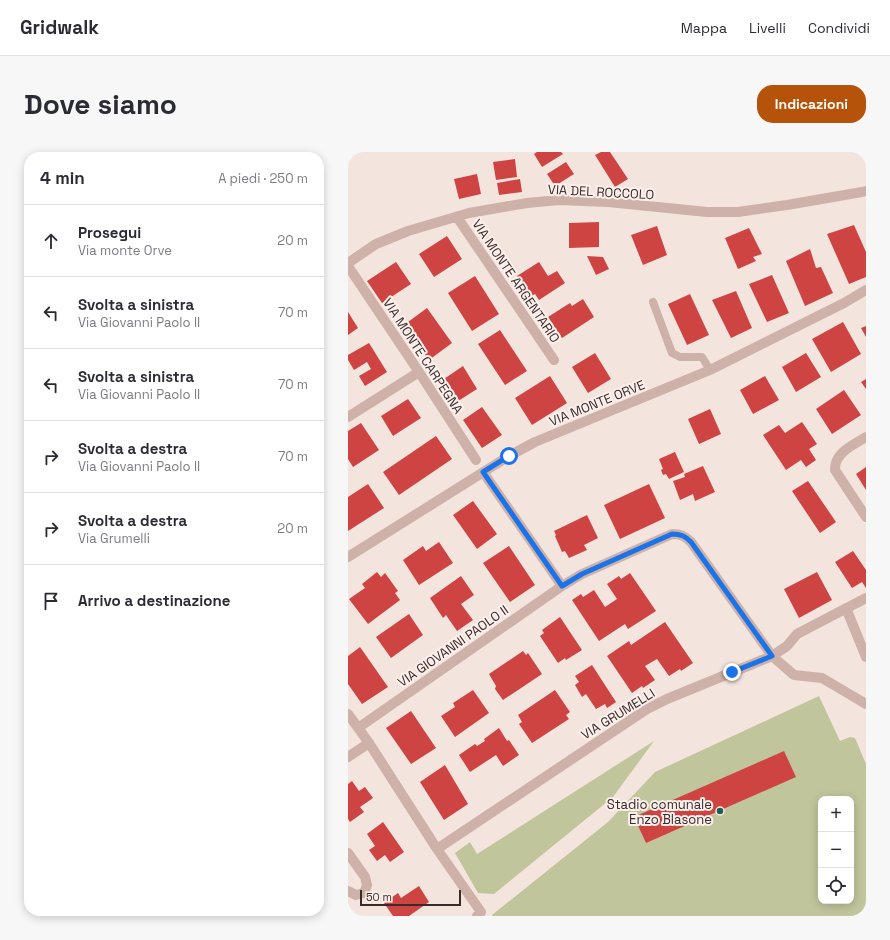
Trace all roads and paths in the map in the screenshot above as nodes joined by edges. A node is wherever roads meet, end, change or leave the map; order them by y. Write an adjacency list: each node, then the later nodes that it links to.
1 (865, 192): 2 (street, VIA DEL ROCCOLO)
2 (457, 216): 3 (street, VIA DEL ROCCOLO); 7 (street, VIA MONTE ARGENTARIO)
3 (348, 263)
4 (348, 266): 9 (street, VIA MONTE CARPEGNA)
5 (866, 290): 8 (street, VIA MONTE ORVE)
6 (653, 302): 8 (lane)
7 (554, 360)
8 (710, 370): 13 (street, VIA MONTE ORVE)
9 (420, 372): 10 (street); 12 (street, VIA MONTE CARPEGNA)
10 (348, 417)
11 (866, 437): 14 (street)
12 (476, 460)
13 (483, 472): 15 (street, VIA MONTE ORVE); 16 (street)
14 (866, 517)
15 (348, 557)
16 (562, 586): 19 (street, VIA GIOVANNI PAOLO II); 23 (street, VIA GIOVANNI PAOLO II)
17 (866, 598): 18 (street, VIA GRUMELLI)
18 (846, 608): 19 (street, VIA GRUMELLI); 20 (street)
19 (772, 656): 21 (street, VIA GIOVANNI PAOLO II); 26 (street, VIA GRUMELLI)
20 (866, 657)
21 (866, 704)
22 (348, 714): 23 (street)
23 (358, 728): 24 (street)
24 (369, 743): 25 (street); 26 (street)
25 (348, 757)
26 (437, 849): 29 (street)
27 (348, 853): 28 (street)
28 (348, 890)
29 (477, 916)

